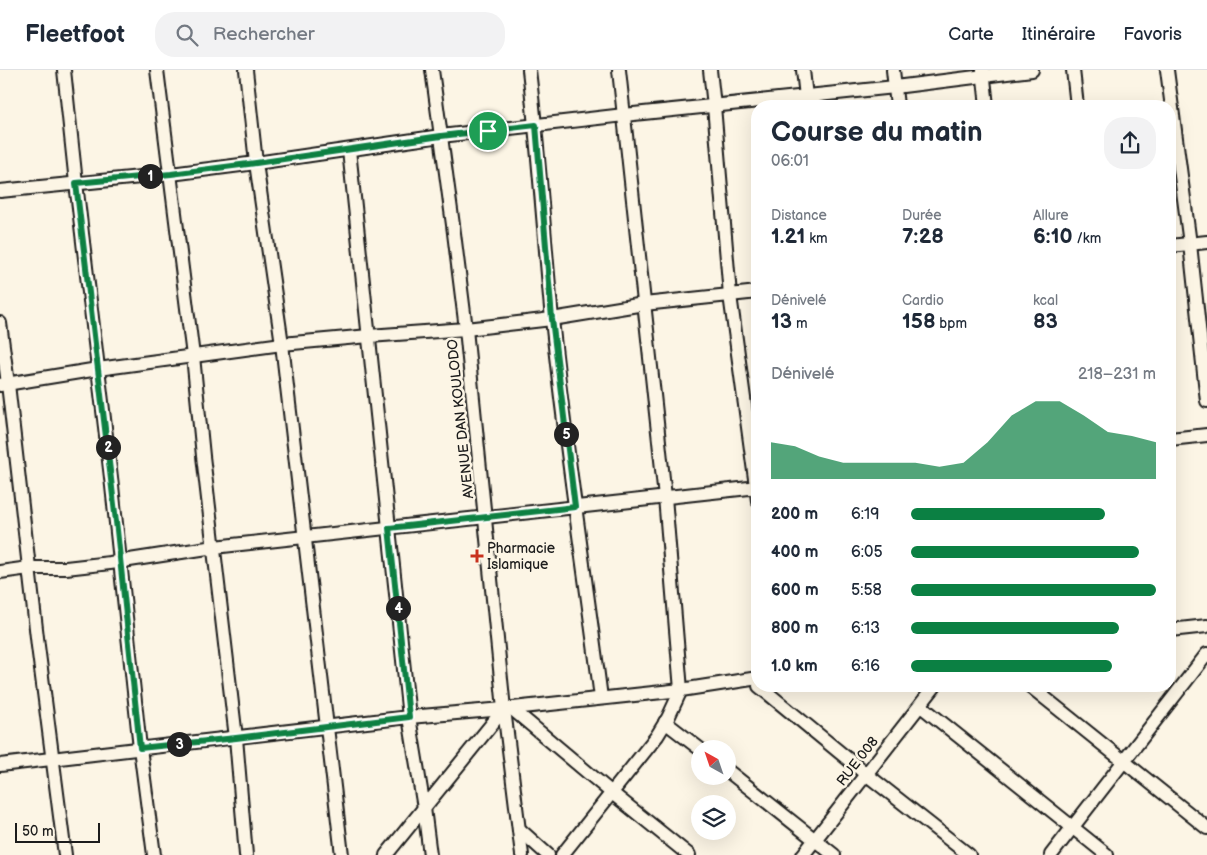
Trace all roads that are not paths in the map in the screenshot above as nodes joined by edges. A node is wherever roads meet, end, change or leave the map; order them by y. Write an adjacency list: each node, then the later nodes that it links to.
1 (64, 70): 30 (street)
2 (157, 70): 29 (street)
3 (246, 70): 28 (street)
4 (432, 70): 25 (street, AVENUE DAN KOULODO)
5 (529, 70): 24 (street)
6 (619, 70): 23 (street)
7 (710, 70): 22 (street)
8 (803, 70): 15 (street)
9 (893, 70): 14 (street)
10 (1032, 70): 13 (street)
11 (1073, 70): 19 (street)
12 (1167, 70): 20 (street)
13 (983, 73): 14 (street); 18 (street)
14 (895, 87): 16 (street); 17 (street)
15 (807, 100)
16 (813, 100)
17 (896, 100)
18 (986, 100)
19 (1076, 100)
20 (1171, 100)
21 (751, 104): 22 (street)
22 (714, 106): 23 (street); 36 (street)
23 (624, 115): 24 (street); 37 (street)
24 (536, 125): 25 (street); 38 (street)
25 (441, 136): 27 (street); 40 (street, AVENUE DAN KOULODO)
26 (1176, 138): 33 (street)
27 (349, 150): 28 (street); 41 (street)
28 (256, 163): 29 (street); 42 (street)
29 (171, 174): 30 (street); 43 (street)
30 (76, 183): 31 (street); 44 (street)
31 (0, 191)
32 (1207, 242): 33 (street)
33 (1190, 244): 34 (street); 46 (street)
34 (1176, 245)
35 (751, 293): 36 (street)
36 (730, 295): 37 (street); 49 (street)
37 (644, 304): 38 (street); 51 (street)
38 (552, 319): 40 (street); 52 (street)
39 (0, 322): 45 (street)
40 (466, 329): 41 (street); 53 (street, AVENUE DAN KOULODO)
41 (369, 336): 42 (street); 54 (street)
42 (282, 344): 43 (street); 55 (street)
43 (193, 356): 44 (street); 56 (street)
44 (98, 369): 45 (street); 57 (street)
45 (4, 384): 58 (street)
46 (1207, 401)
47 (1207, 435): 48 (street)
48 (1176, 438)
49 (751, 444)
50 (751, 488): 51 (street)
51 (665, 497): 52 (street); 64 (street)
52 (575, 507): 53 (street); 68 (street)
53 (485, 517): 54 (street); 70 (street, AVENUE DAN KOULODO)
54 (389, 528): 55 (street); 71 (street)
55 (305, 537): 56 (street); 73 (street)
56 (214, 547): 57 (street); 74 (street)
57 (120, 561): 58 (street); 76 (street)
58 (29, 568): 59 (street); 77 (street)
59 (0, 572)
60 (1207, 626): 61 (street)
61 (1176, 629)
62 (1207, 654): 78 (street)
63 (751, 683): 64 (street)
64 (681, 690): 68 (street); 72 (street)
65 (768, 692): 80 (street)
66 (931, 692): 69 (street, RUE 008)
67 (1038, 692): 78 (street)
68 (601, 698): 70 (street)
69 (921, 706): 80 (street, RUE 008); 84 (street)
70 (508, 708): 71 (street); 82 (street); 83 (street); 86 (street, AVENUE DAN KOULODO)
71 (409, 717): 73 (street); 83 (street)
72 (665, 722): 75 (street); 82 (street)
73 (327, 727): 74 (street); 91 (street)
74 (236, 738): 76 (street); 90 (street)
75 (691, 742)
76 (140, 748): 77 (street); 89 (street)
77 (53, 760): 79 (street); 88 (street)
78 (1124, 760): 84 (street); 85 (street)
79 (0, 765)
80 (866, 774): 87 (street, RUE 008); 100 (street)
81 (736, 777): 87 (street)
82 (612, 793): 96 (street); 97 (street)
83 (424, 808): 92 (street); 93 (street)
84 (1073, 827): 101 (street); 102 (street)
85 (1207, 828)
86 (520, 829): 94 (street, AVENUE DAN KOULODO); 95 (street)
87 (816, 840): 98 (street, RUE 008); 99 (street)
88 (65, 855)
89 (154, 855)
90 (246, 855)
91 (342, 855)
92 (386, 855)
93 (430, 855)
94 (522, 855)
95 (548, 855)
96 (562, 855)
97 (689, 855)
98 (803, 855)
99 (834, 855)
100 (969, 855)
101 (1051, 855)
102 (1107, 855)

